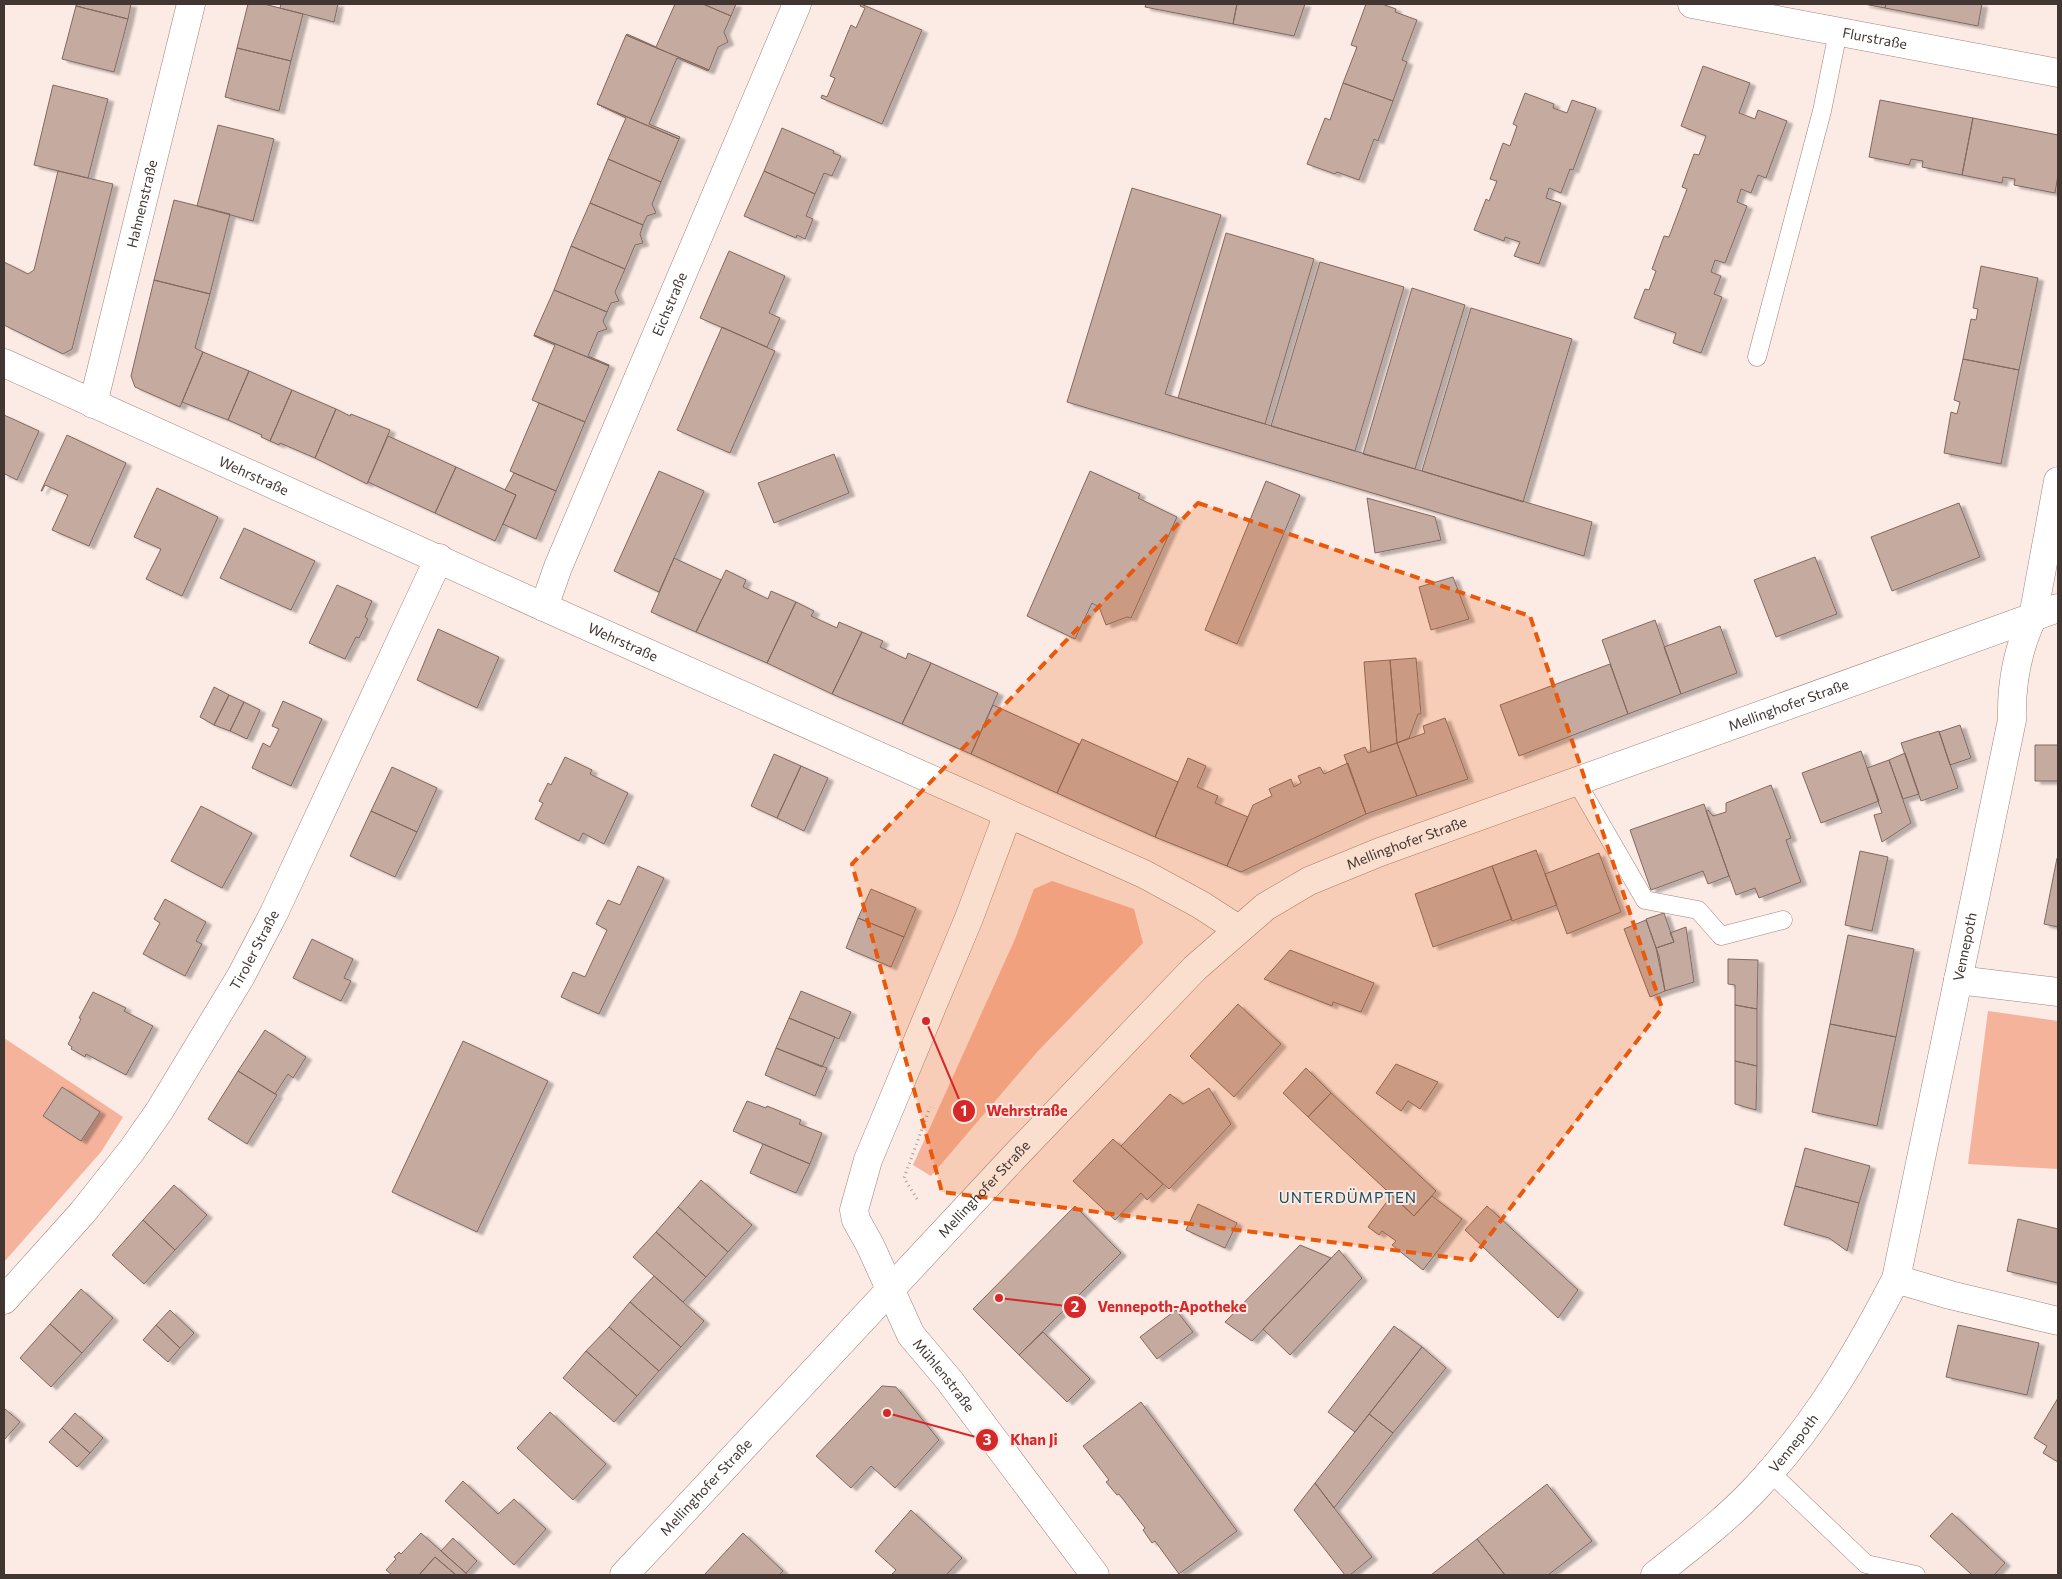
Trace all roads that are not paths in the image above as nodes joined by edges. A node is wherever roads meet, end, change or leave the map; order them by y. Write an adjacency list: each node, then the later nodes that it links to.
1 (192, 4): 8 (street, Hahnenstraße)
2 (797, 4): 11 (street, Eichstraße)
3 (1692, 4): 4 (street, Flurstraße)
4 (1838, 32): 5 (street, Flurstraße); 6 (lane)
5 (2058, 73)
6 (1757, 357)
7 (4, 363): 8 (street, Wehrstraße)
8 (93, 404): 10 (street, Wehrstraße)
9 (2058, 481): 13 (street, Vennepoth)
10 (439, 558): 11 (street, Wehrstraße); 22 (street, Tiroler Straße)
11 (544, 607): 15 (street, Wehrstraße)
12 (2058, 608): 13 (street, Mellinghofer Straße)
13 (2033, 617): 14 (street, Mellinghofer Straße); 18 (street, Vennepoth)
14 (1576, 781): 16 (lane); 17 (street, Mellinghofer Straße)
15 (1008, 814): 17 (street, Wehrstraße); 21 (street)
16 (1783, 920)
17 (1238, 929): 21 (street, Mellinghofer Straße)
18 (1958, 980): 19 (street); 20 (street, Vennepoth)
19 (2058, 992)
20 (1896, 1279): 23 (street); 24 (street, Vennepoth)
21 (890, 1290): 26 (street, Mellinghofer Straße); 27 (street, Mühlenstraße)
22 (4, 1300)
23 (2058, 1321)
24 (1770, 1472): 25 (lane); 28 (street, Vennepoth)
25 (1862, 1570): 29 (lane)
26 (624, 1575)
27 (1095, 1575)
28 (1654, 1575)
29 (1912, 1575)

